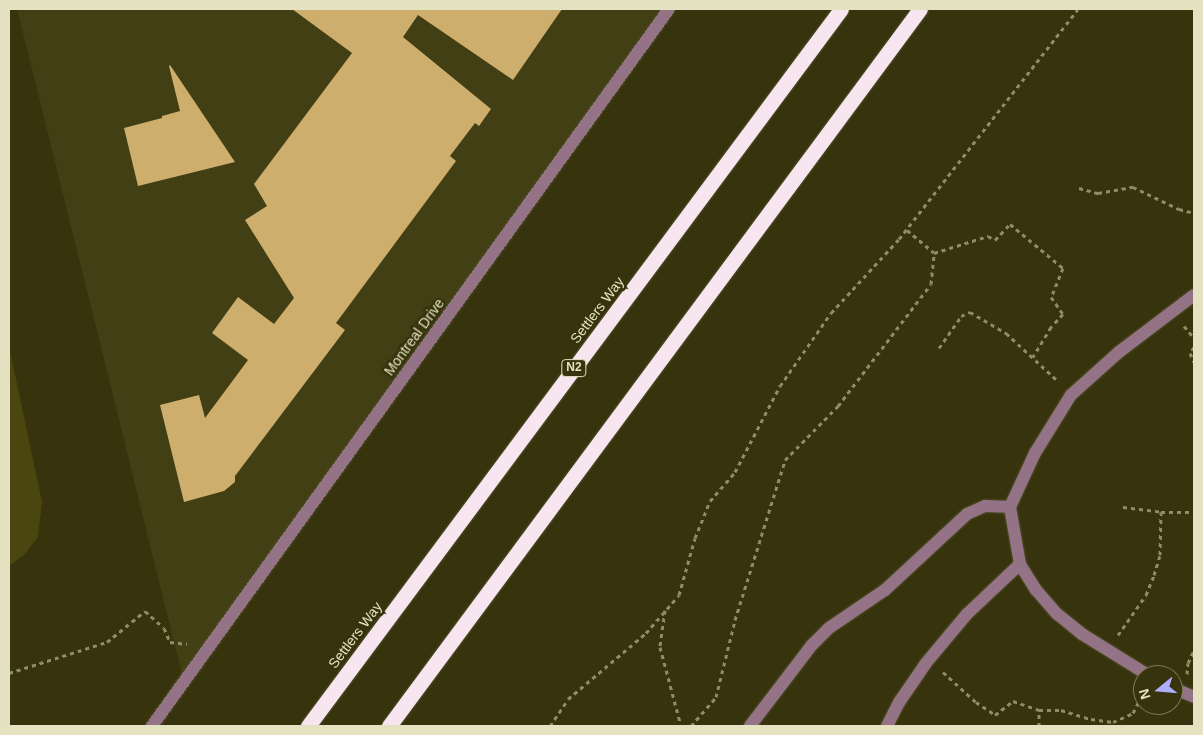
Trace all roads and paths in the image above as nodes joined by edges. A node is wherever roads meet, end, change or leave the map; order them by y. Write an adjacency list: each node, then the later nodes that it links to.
1 (669, 9): 23 (street, Montreal Drive)
2 (841, 9): 31 (highway, Settlers Way / N2)
3 (920, 9): 32 (highway)
4 (1078, 9): 7 (path)
5 (1079, 188): 6 (path)
6 (1194, 213)
7 (907, 229): 8 (path); 20 (path)
8 (934, 253): 12 (path); 35 (path)
9 (1194, 295): 14 (street)
10 (1194, 347): 13 (path)
11 (939, 348): 12 (path)
12 (1032, 357): 14 (path)
13 (1194, 362)
14 (1071, 395): 15 (street)
15 (1010, 507): 19 (street); 36 (street)
16 (1123, 507): 17 (path)
17 (1161, 512): 18 (path); 22 (path)
18 (1194, 512)
19 (1020, 564): 22 (street); 24 (street)
20 (665, 610): 33 (path); 34 (path)
21 (1194, 650): 27 (path)
22 (1109, 651): 25 (street)
23 (204, 654): 26 (path); 30 (street, Montreal Drive)
24 (926, 663): 28 (path); 37 (street)
25 (1133, 666)
26 (9, 673)
27 (1183, 679)
28 (1039, 710): 29 (path); 38 (path)
29 (1133, 713)
30 (152, 726)
31 (308, 726)
32 (389, 726)
33 (550, 726)
34 (681, 726)
35 (691, 726)
36 (750, 726)
37 (887, 726)
38 (1039, 726)

